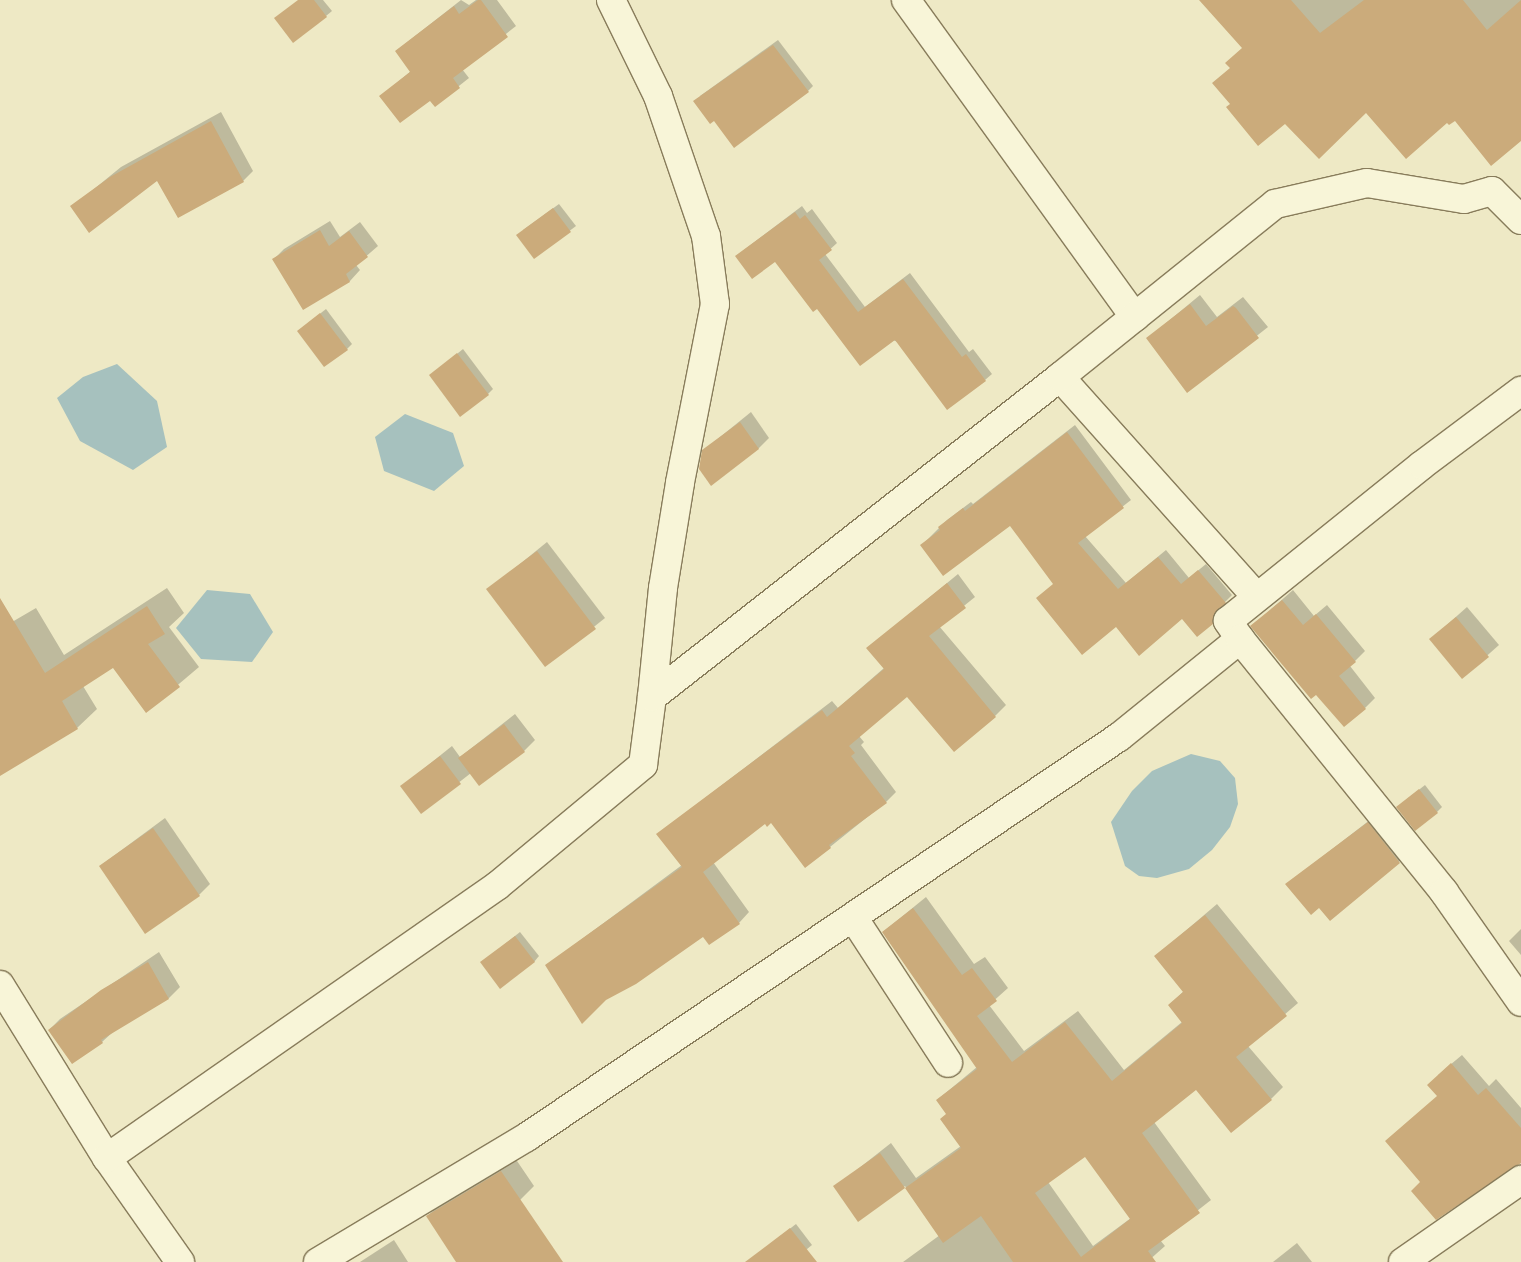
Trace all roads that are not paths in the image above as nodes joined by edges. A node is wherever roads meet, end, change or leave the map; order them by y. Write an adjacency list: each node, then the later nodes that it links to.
1 (611, 0): 9 (street)
2 (906, 0): 4 (street)
3 (1521, 220): 4 (street)
4 (1135, 317): 5 (street)
5 (1060, 377): 7 (street); 9 (street)
6 (1521, 391): 7 (street)
7 (1257, 597): 8 (street)
8 (1240, 639): 10 (street); 12 (street)
9 (652, 697): 14 (street)
10 (853, 917): 13 (street); 17 (street)
11 (0, 985): 14 (street)
12 (1521, 1002)
13 (948, 1064)
14 (106, 1158): 16 (street)
15 (1521, 1180): 18 (street)
16 (180, 1262)
17 (318, 1262)
18 (1403, 1262)

